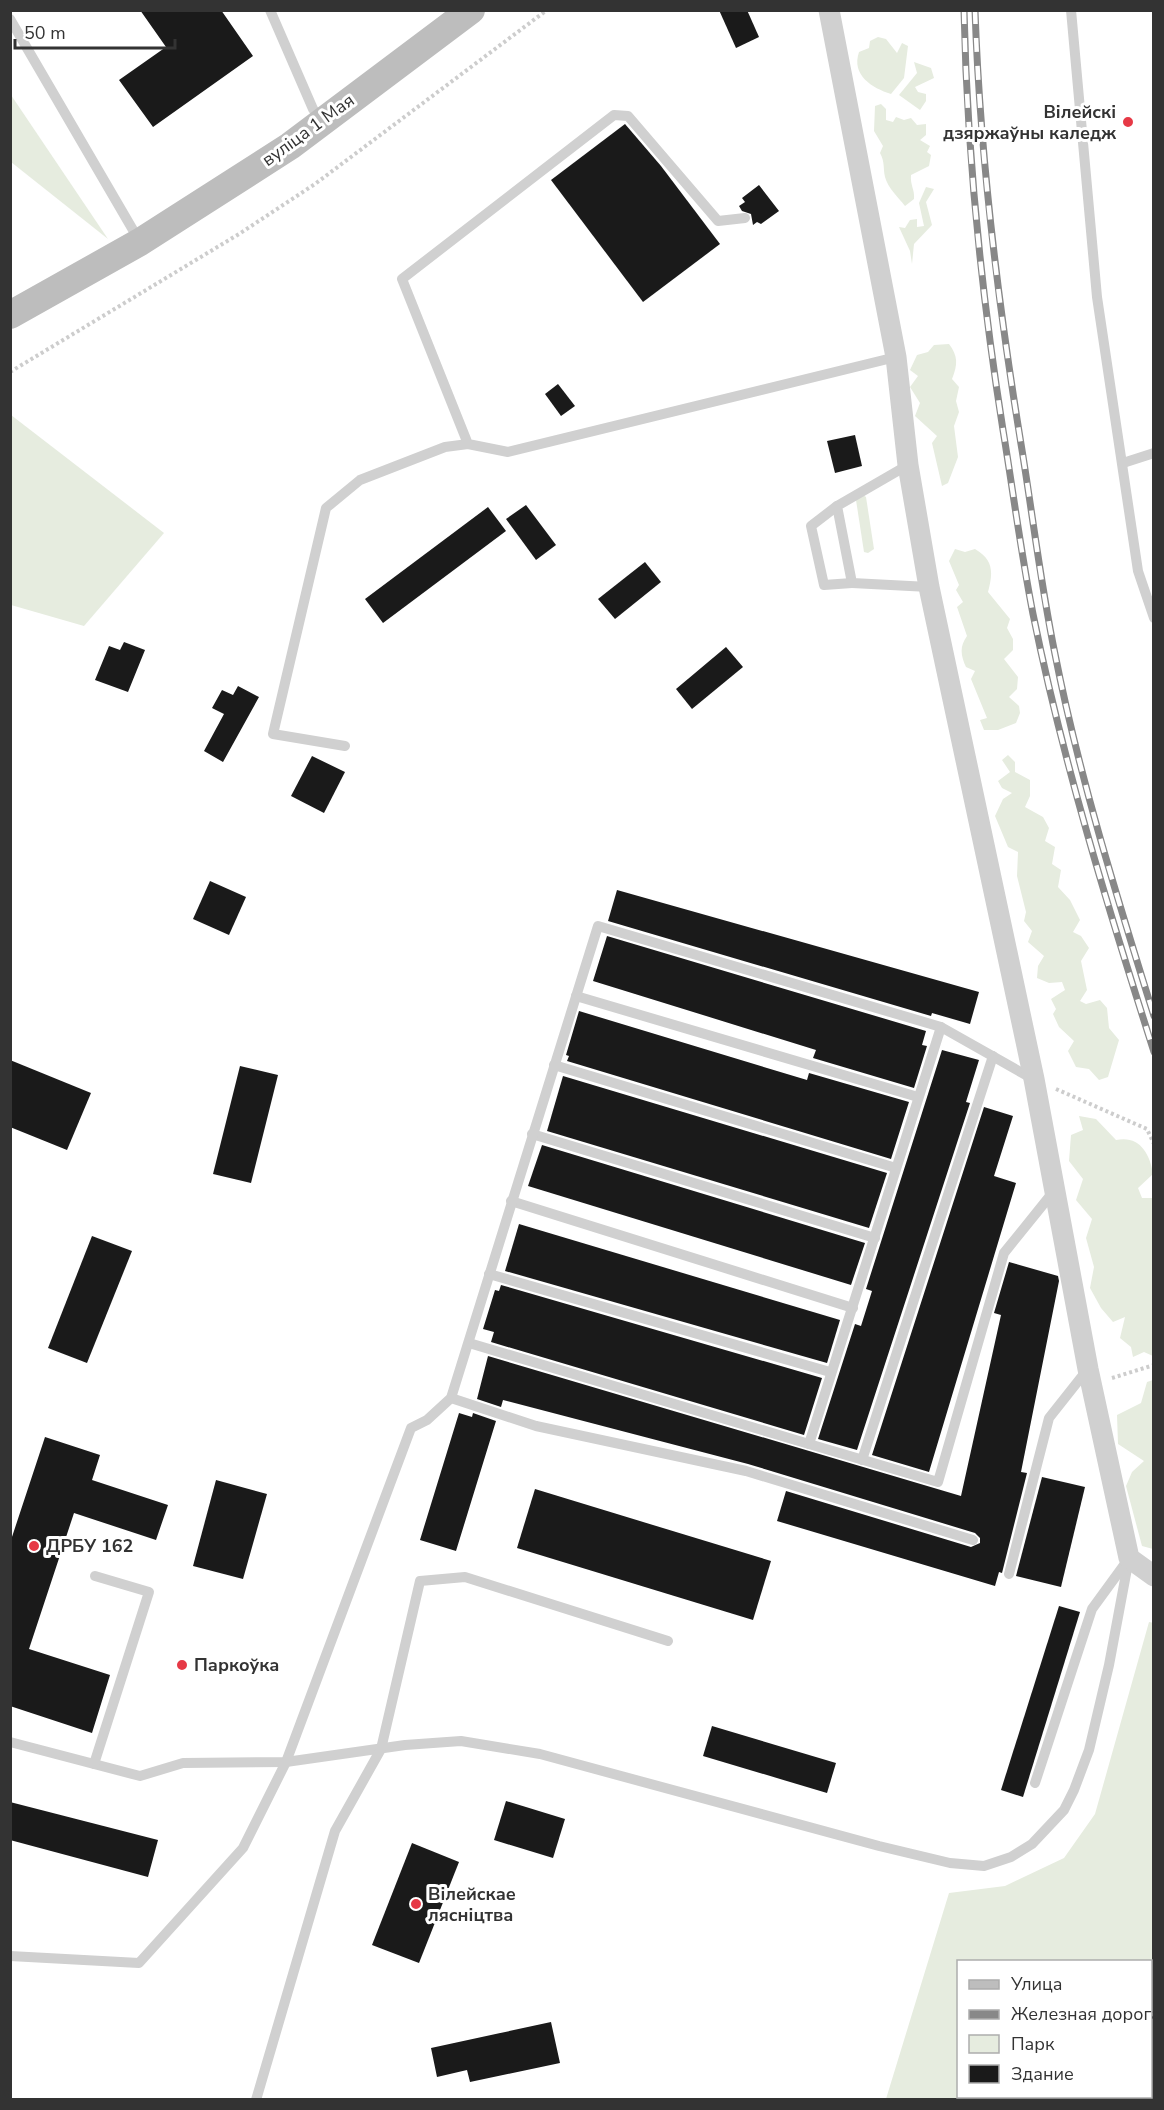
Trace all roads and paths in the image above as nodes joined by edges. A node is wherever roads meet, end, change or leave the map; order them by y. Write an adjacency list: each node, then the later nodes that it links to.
1 (270, 10): 7 (lane)
2 (471, 10): 7 (main road, вуліца 1 Мая)
3 (548, 10): 12 (path)
4 (829, 10): 11 (street)
5 (1071, 10): 15 (lane)
6 (10, 19): 9 (lane)
7 (322, 121): 9 (main road, вуліца 1 Мая)
8 (745, 218): 13 (lane)
9 (140, 242): 10 (main road, вуліца 1 Мая)
10 (10, 315)
11 (896, 357): 13 (lane); 16 (street)
12 (10, 372)
13 (468, 444): 21 (lane)
14 (1154, 453): 15 (lane)
15 (1123, 463): 20 (lane)
16 (908, 465): 17 (lane); 19 (street)
17 (837, 506): 18 (lane); 18 (lane)
18 (852, 583): 19 (lane)
19 (929, 587): 26 (street)
20 (1154, 618)
21 (345, 746)
22 (576, 996): 23 (lane); 25 (lane); 27 (lane)
23 (941, 1027): 24 (lane); 27 (lane)
24 (993, 1056): 26 (lane); 43 (lane)
25 (554, 1065): 28 (lane); 30 (lane)
26 (1034, 1079): 29 (path); 31 (street)
27 (918, 1097): 30 (lane)
28 (532, 1134): 32 (lane); 33 (lane)
29 (1154, 1144)
30 (896, 1168): 33 (lane)
31 (1055, 1190): 38 (street); 43 (lane)
32 (511, 1201): 34 (lane); 35 (lane)
33 (875, 1238): 35 (lane)
34 (489, 1274): 36 (lane); 39 (lane)
35 (853, 1308): 39 (lane)
36 (469, 1342): 41 (lane); 42 (lane)
37 (1154, 1365): 40 (path)
38 (1088, 1369): 45 (street); 46 (lane)
39 (830, 1372): 42 (lane)
40 (1112, 1378)
41 (451, 1398): 44 (lane); 52 (lane)
42 (809, 1444): 43 (lane)
43 (862, 1460)
44 (974, 1540)
45 (1129, 1558): 48 (street); 51 (lane); 54 (lane)
46 (1009, 1574)
47 (95, 1575): 53 (lane)
48 (1154, 1576)
49 (668, 1641): 51 (lane)
50 (10, 1742): 53 (lane)
51 (381, 1749): 52 (lane); 56 (lane)
52 (286, 1762): 53 (lane); 55 (lane)
53 (94, 1764)
54 (1035, 1783)
55 (10, 1956)
56 (256, 2100)

